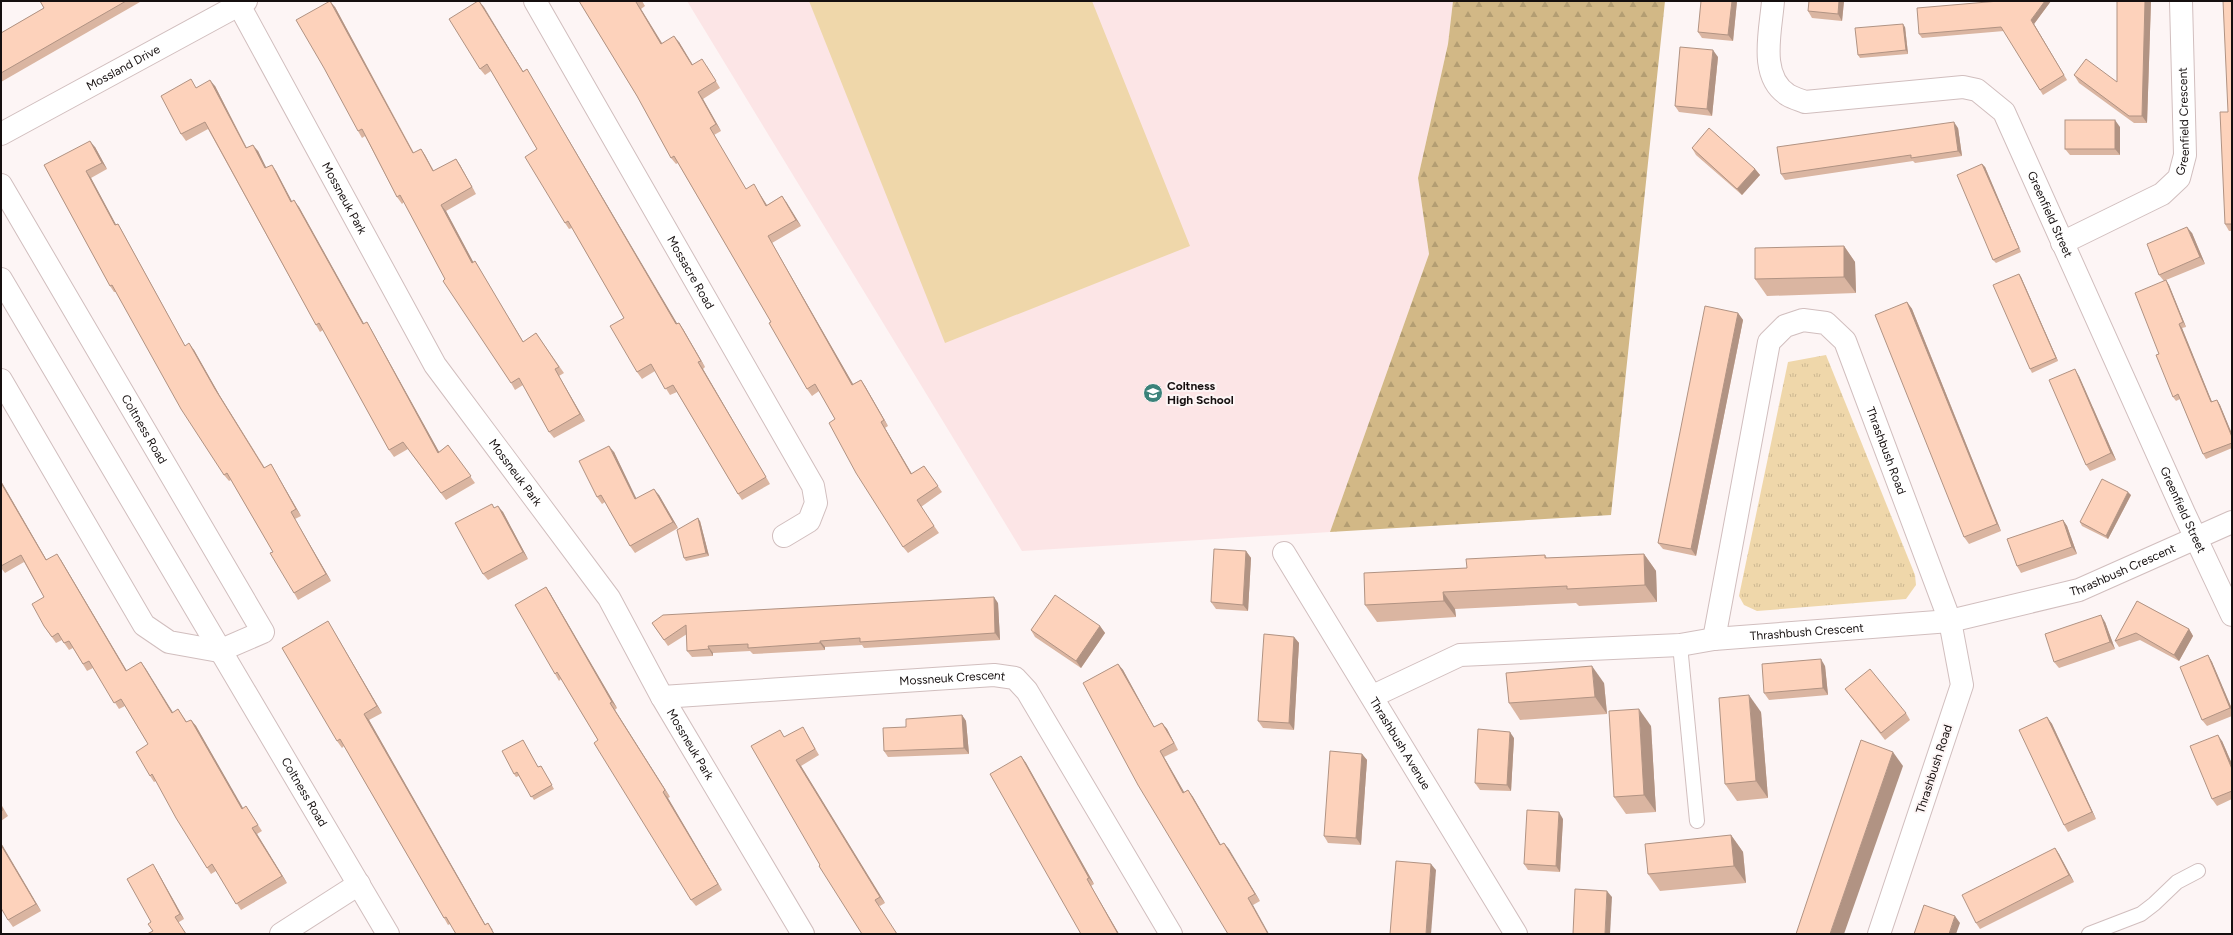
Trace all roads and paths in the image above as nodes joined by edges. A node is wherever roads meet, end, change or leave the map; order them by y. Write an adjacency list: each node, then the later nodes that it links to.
1 (535, 1): 11 (street, Mossacre Road)
2 (1773, 1): 7 (street, Greenfield Street)
3 (2182, 1): 7 (street, Greenfield Crescent)
4 (242, 3): 5 (street, Mossland Drive); 20 (street, Mossneuk Park)
5 (1, 134)
6 (1, 185): 18 (street, Coltness Road)
7 (2062, 243): 12 (street, Greenfield Street)
8 (1, 279): 18 (street, Coltness Road)
9 (1, 380): 18 (street)
10 (2232, 522): 12 (street, Thrashbush Crescent)
11 (784, 536)
12 (2197, 538): 14 (street, Greenfield Street); 15 (street, Thrashbush Crescent)
13 (1284, 552): 19 (street, Thrashbush Avenue)
14 (2232, 615)
15 (1950, 620): 16 (street, Thrashbush Crescent); 16 (street, Thrashbush Road); 29 (street, Thrashbush Road)
16 (1714, 639): 17 (street, Thrashbush Crescent)
17 (1680, 645): 19 (street, Thrashbush Crescent); 21 (lane)
18 (219, 651): 23 (street, Coltness Road)
19 (1372, 696): 28 (street, Thrashbush Avenue)
20 (662, 697): 26 (street, Mossneuk Park); 27 (street, Mossneuk Crescent)
21 (1697, 821)
22 (2198, 871): 30 (lane)
23 (359, 884): 24 (street); 25 (street, Coltness Road)
24 (281, 934)
25 (388, 934)
26 (803, 934)
27 (1171, 934)
28 (1516, 934)
29 (1879, 934)
30 (2089, 934)

